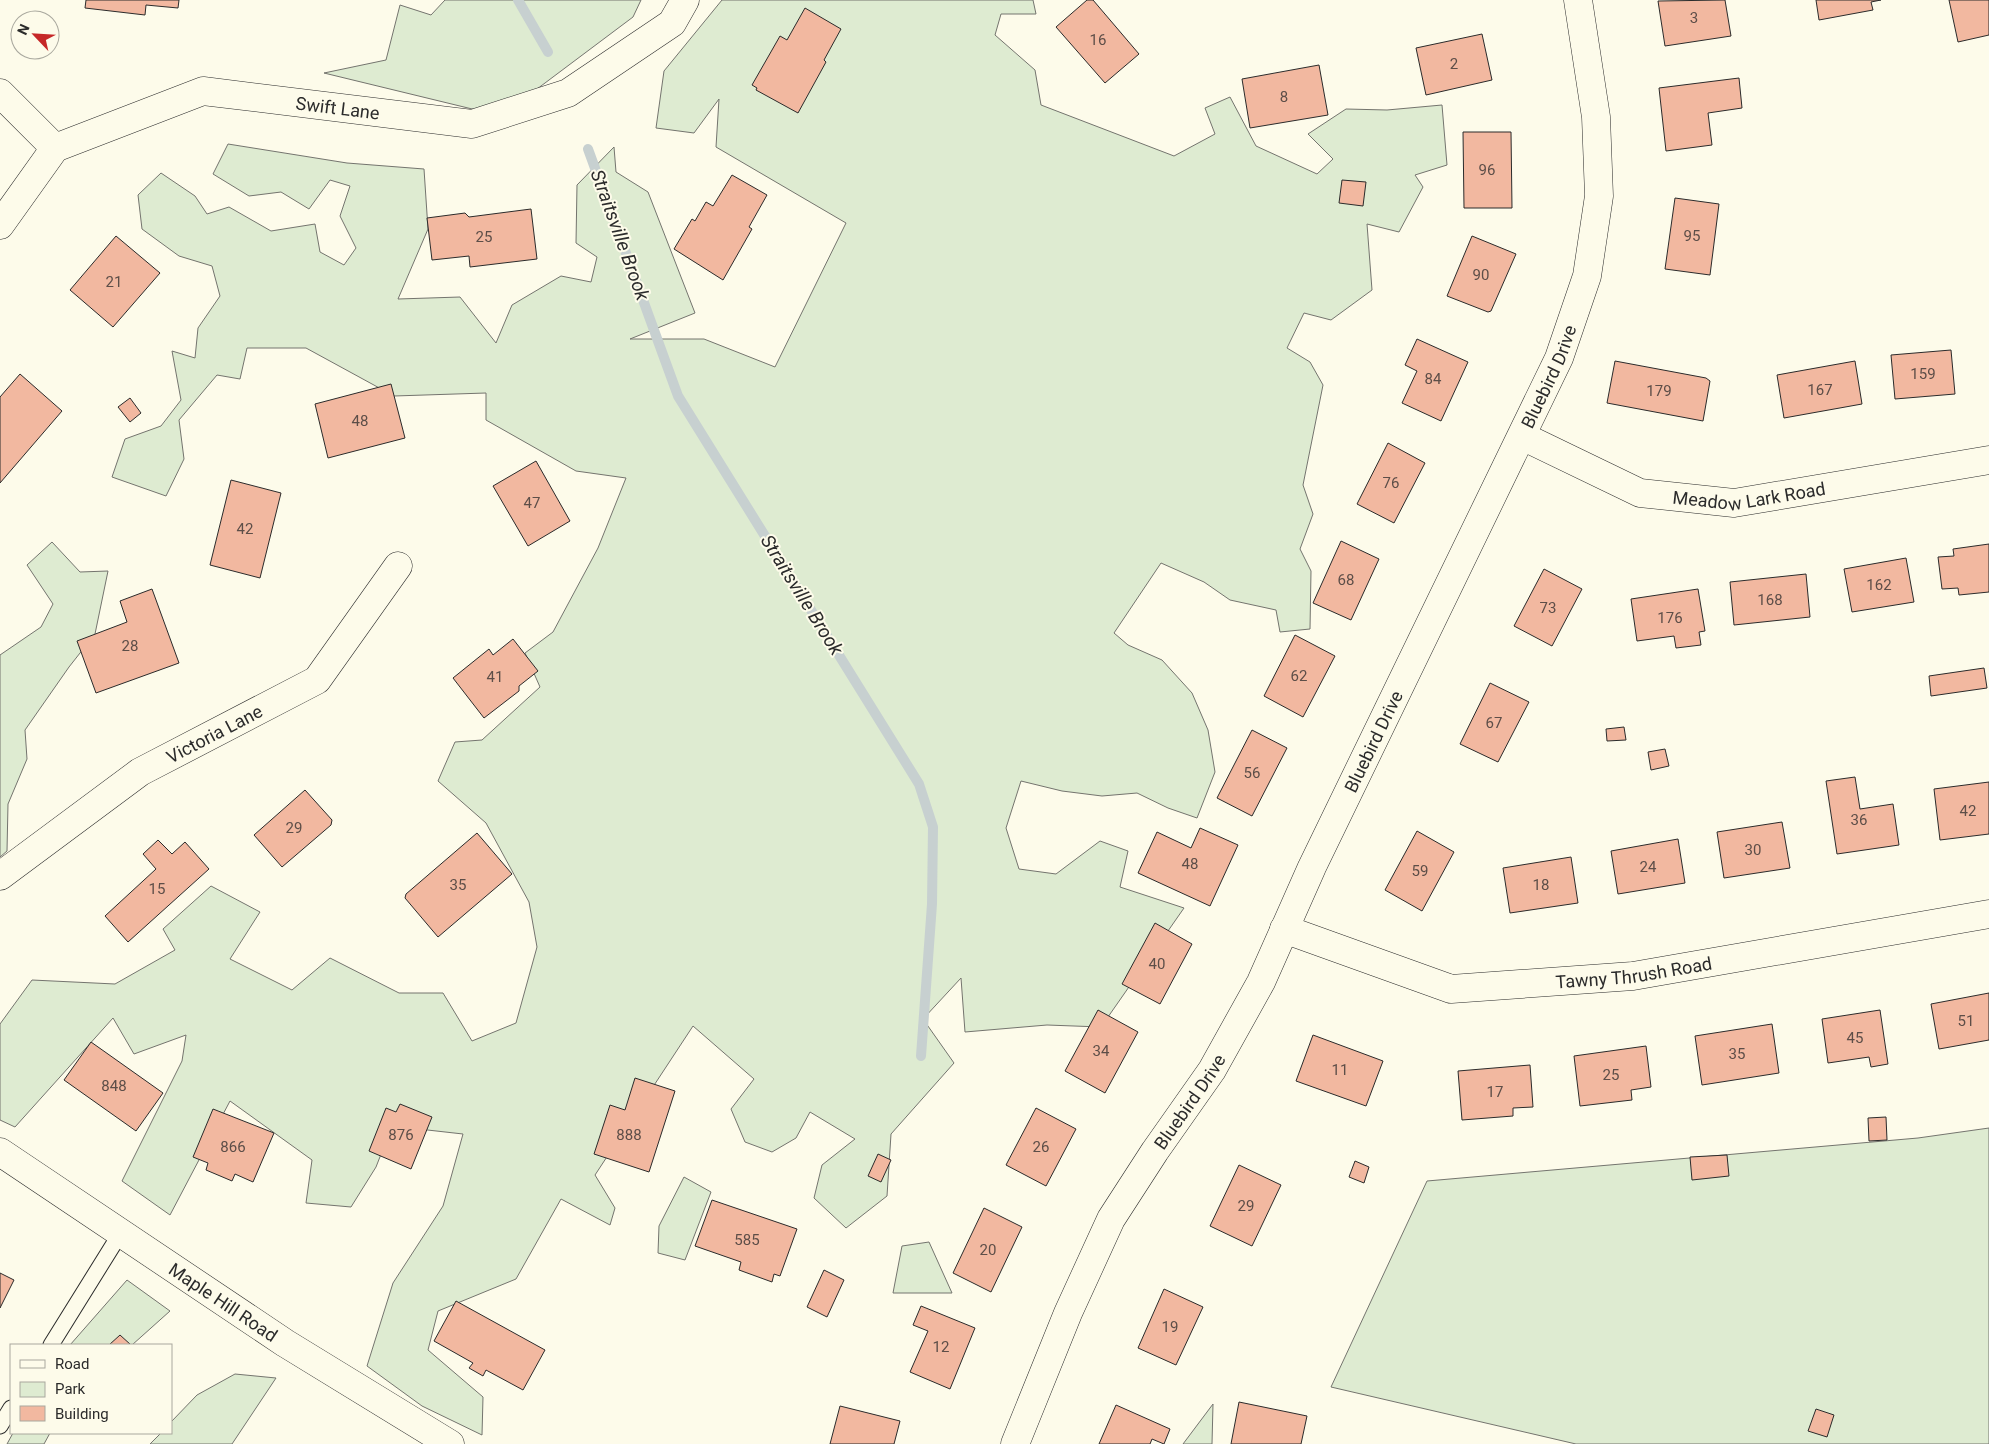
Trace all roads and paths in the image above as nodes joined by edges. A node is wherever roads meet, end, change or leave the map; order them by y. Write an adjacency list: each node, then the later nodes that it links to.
1 (686, 0): 4 (street, Swift Lane)
2 (1578, 0): 6 (street, Bluebird Drive)
3 (0, 93): 4 (street)
4 (54, 148): 5 (street)
5 (0, 225)
6 (1522, 436): 7 (street, Meadow Lark Road); 11 (street, Bluebird Drive)
7 (1989, 460)
8 (398, 566): 9 (street, Victoria Lane)
9 (0, 876)
10 (1989, 914): 11 (street, Tawny Thrush Road)
11 (1284, 929): 18 (street, Bluebird Drive)
12 (0, 1152): 13 (street, Maple Hill Road)
13 (120, 1234): 14 (lane); 17 (street, Maple Hill Road)
14 (52, 1344)
15 (10, 1410): 16 (lane)
16 (0, 1426)
17 (450, 1444)
18 (1015, 1444)

